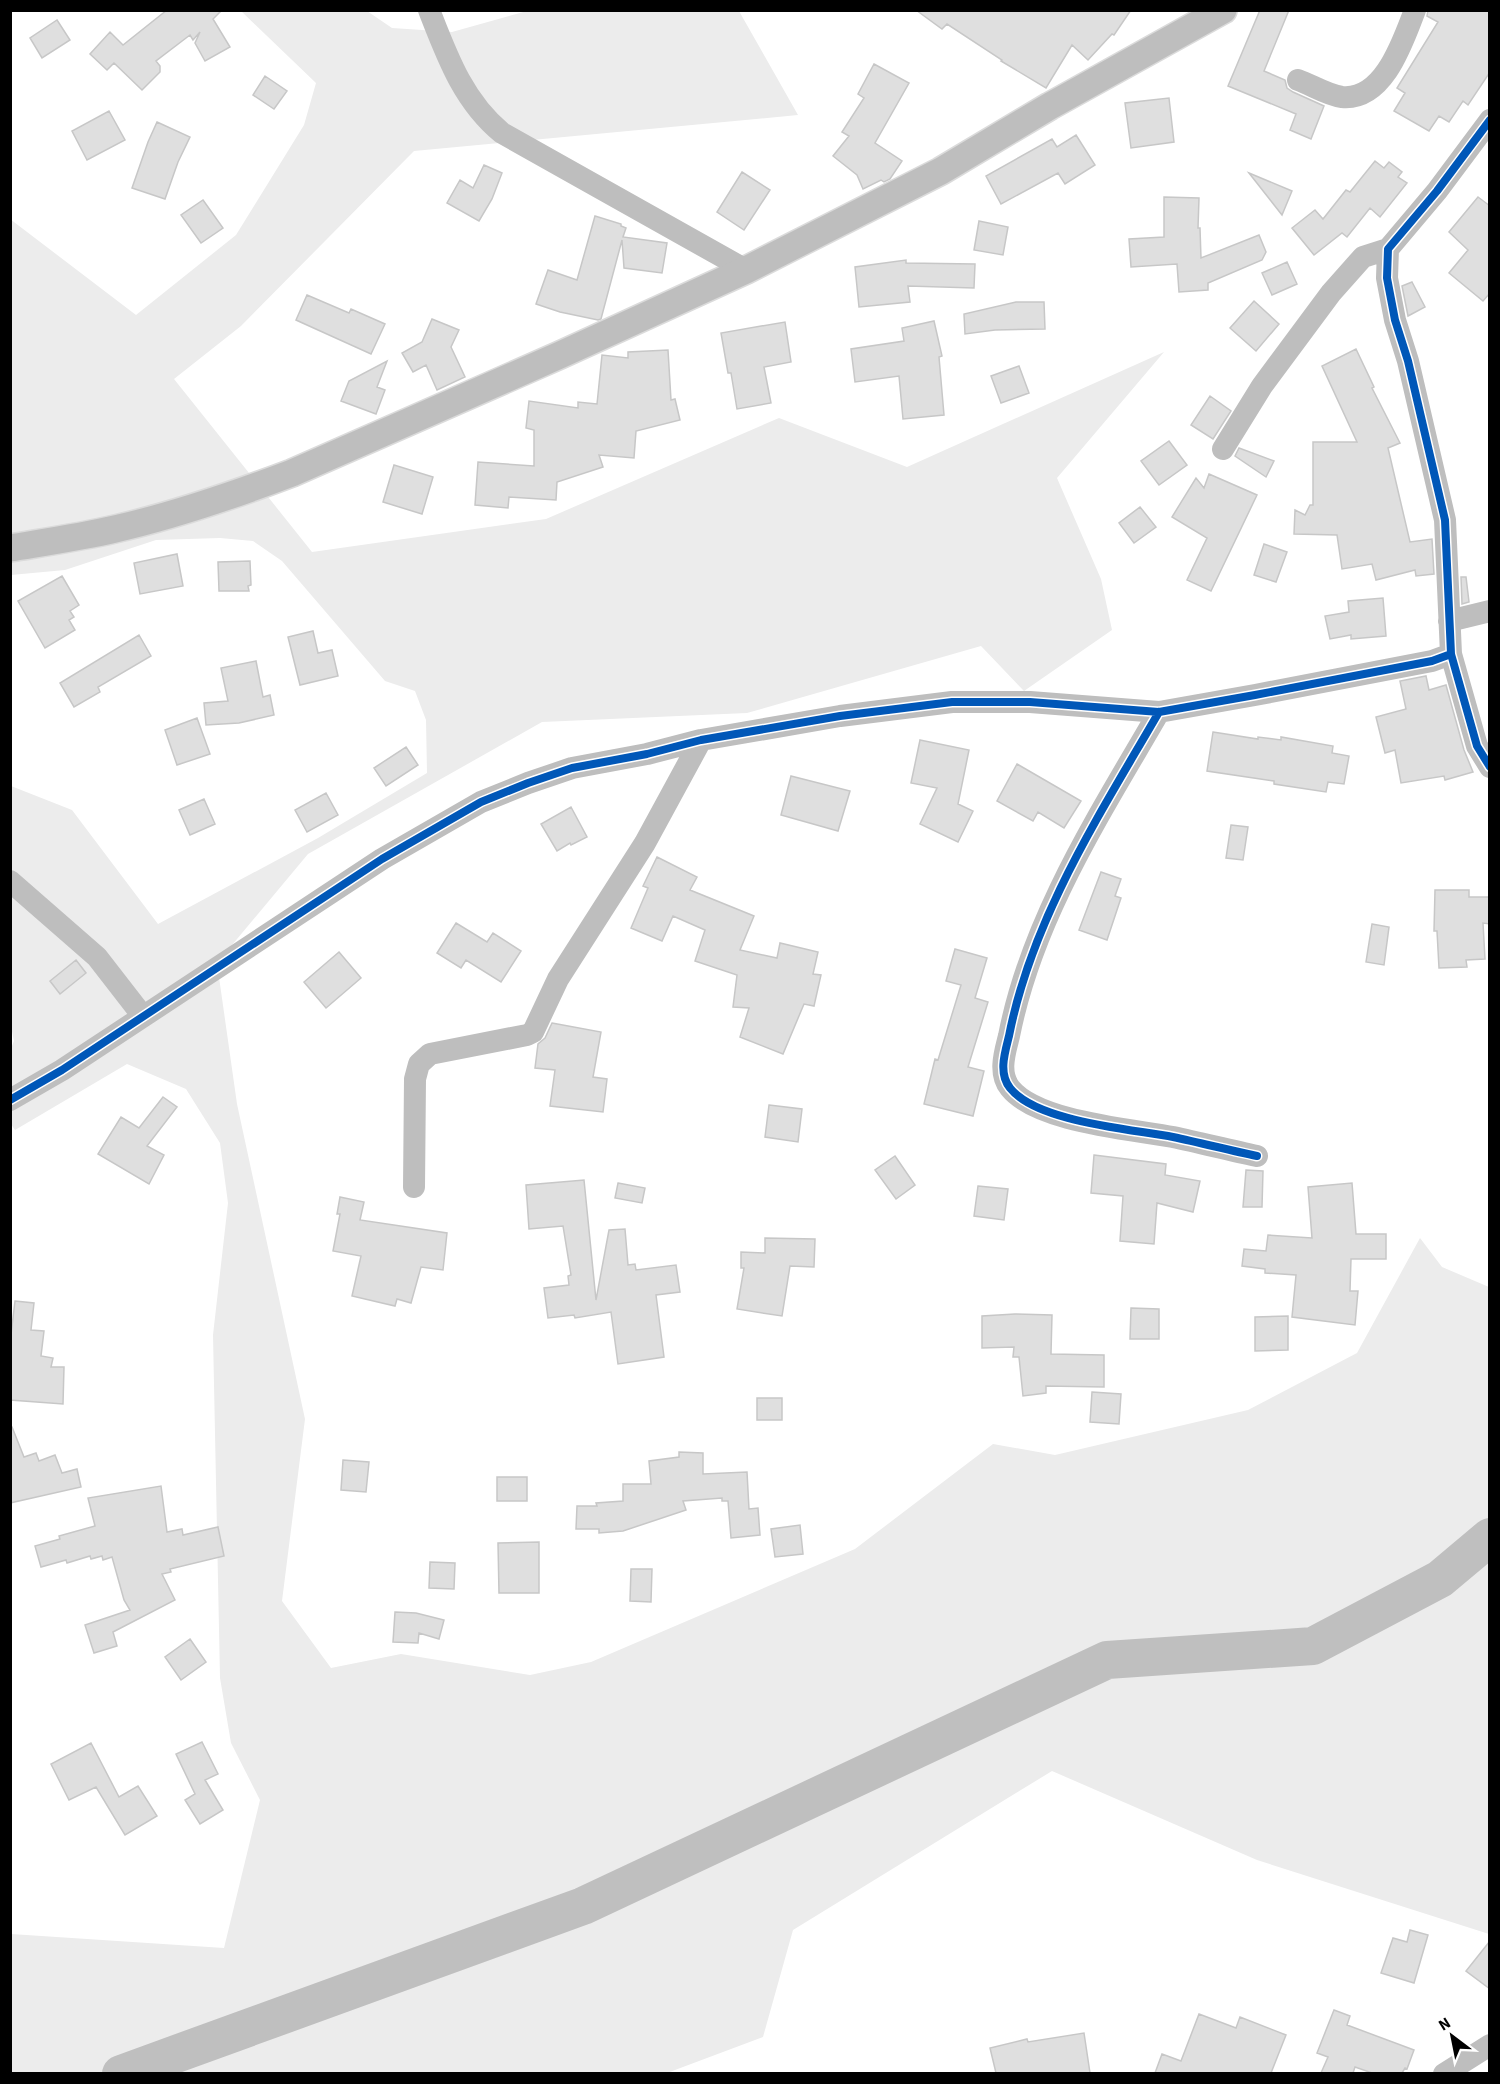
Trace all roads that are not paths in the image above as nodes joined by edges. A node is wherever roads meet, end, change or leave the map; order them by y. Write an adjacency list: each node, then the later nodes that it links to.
1 (429, 10): 7 (street)
2 (1223, 10): 7 (main road)
3 (1415, 10): 4 (street)
4 (1298, 80)
5 (1490, 120): 6 (street)
6 (1388, 249): 8 (street); 11 (street)
7 (746, 270): 9 (main road)
8 (1223, 449)
9 (10, 548)
10 (1490, 611): 11 (street)
11 (1449, 621): 12 (street)
12 (1451, 654): 13 (street); 15 (street)
13 (1159, 712): 14 (street); 19 (street)
14 (701, 740): 17 (street); 20 (street)
15 (1490, 766)
16 (10, 881): 17 (street)
17 (142, 1015): 18 (street)
18 (10, 1100)
19 (1257, 1156)
20 (414, 1187)
21 (1490, 2046): 22 (street)
22 (1444, 2073)

